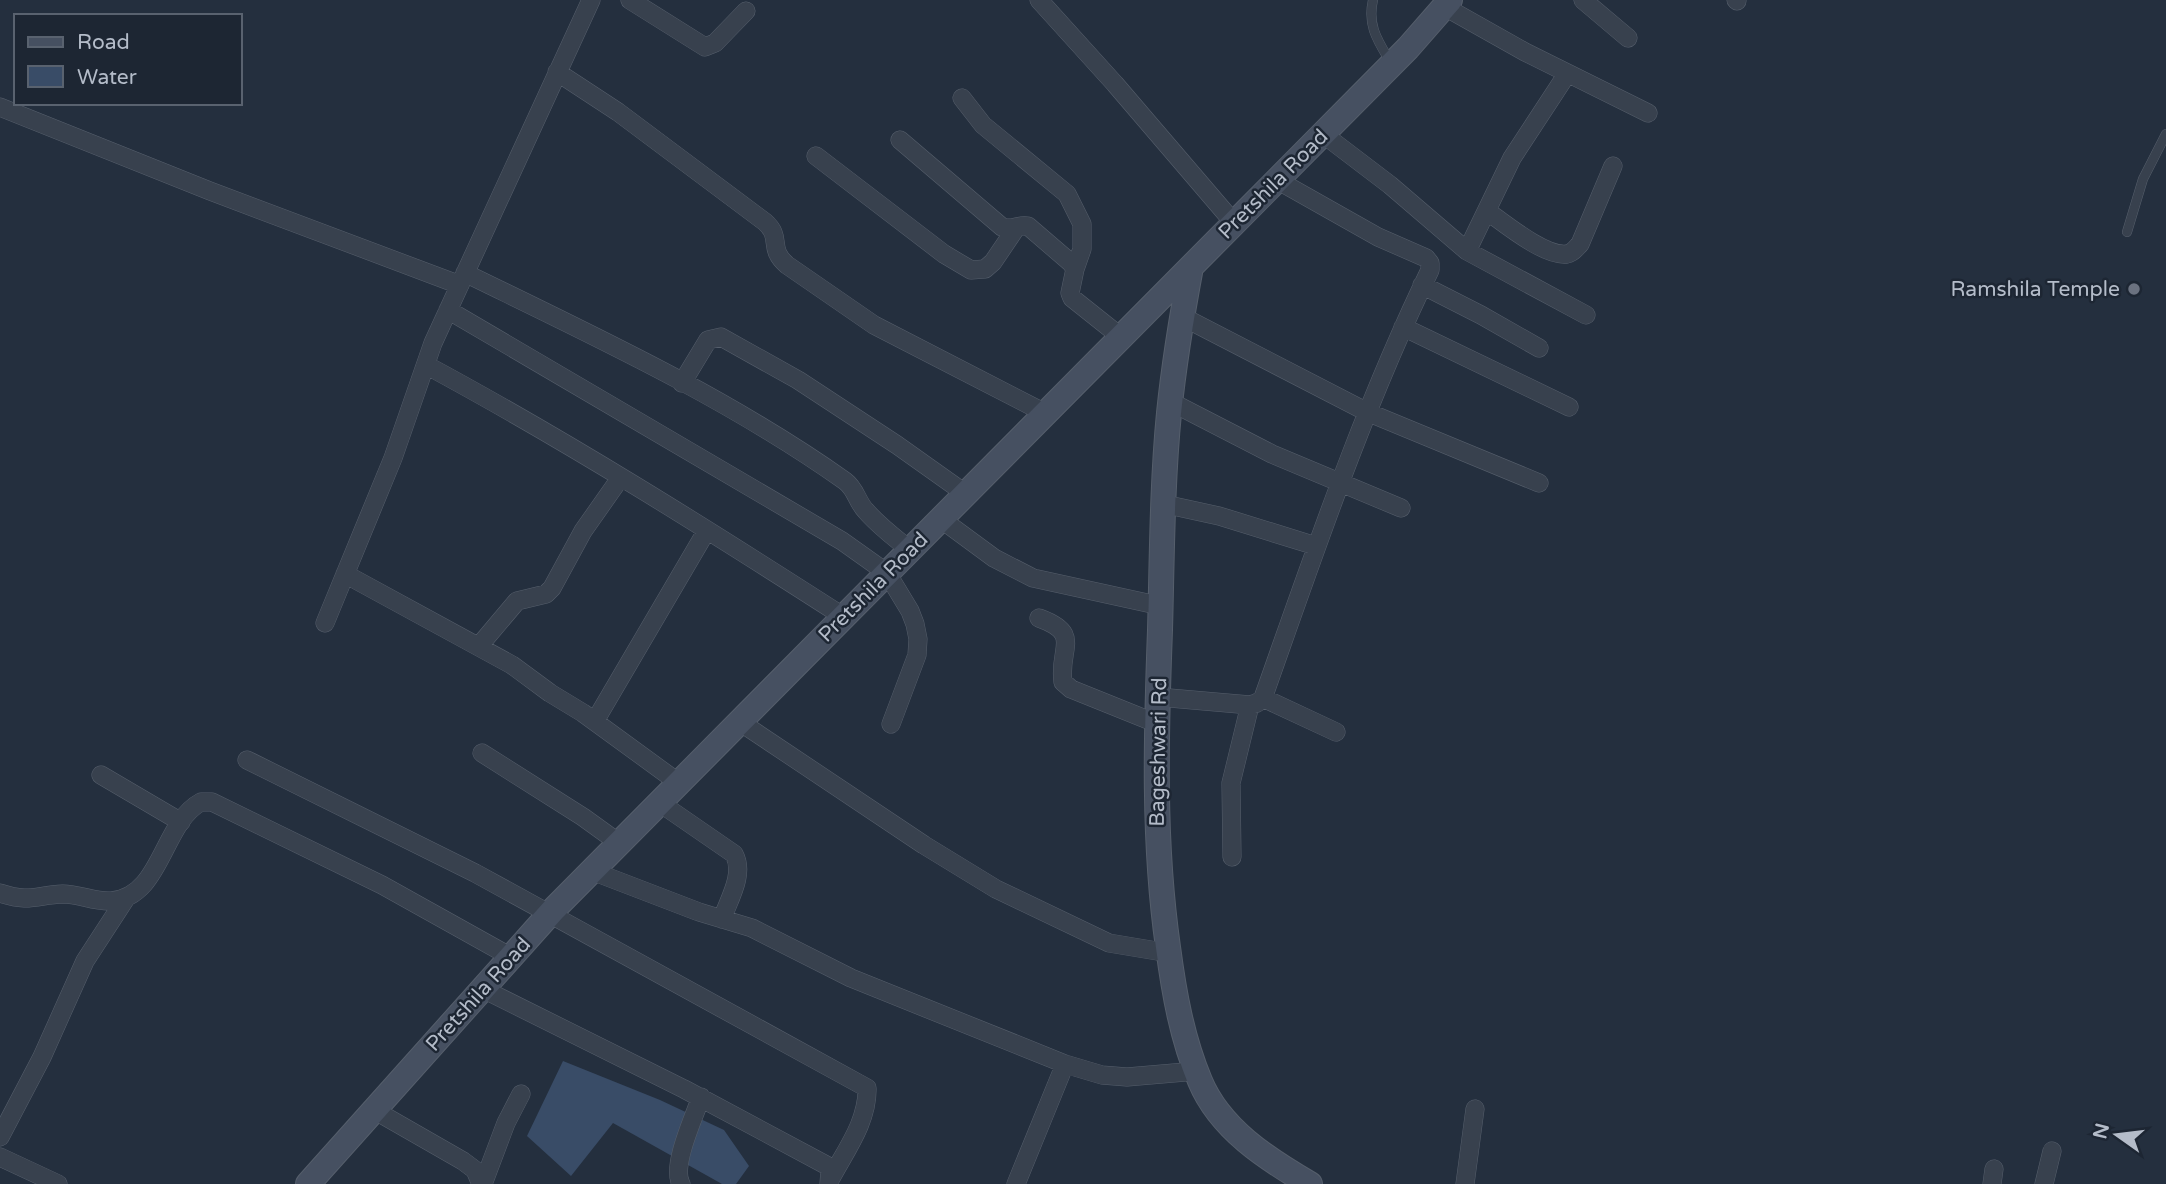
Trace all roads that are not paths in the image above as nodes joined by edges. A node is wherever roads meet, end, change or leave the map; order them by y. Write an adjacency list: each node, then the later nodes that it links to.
1 (591, 0): 10 (street)
2 (630, 0): 7 (street)
3 (1039, 0): 22 (street)
4 (1373, 0): 9 (lane)
5 (1583, 0): 8 (street)
6 (1447, 3): 9 (street, Pretshila Road); 11 (street)
7 (746, 11)
8 (1628, 38)
9 (1392, 64): 15 (street, Pretshila Road)
10 (557, 72): 28 (street); 41 (street)
11 (1567, 74): 14 (street); 21 (street)
12 (962, 98): 27 (street)
13 (0, 107): 28 (street)
14 (1648, 114)
15 (1323, 134): 20 (street, Pretshila Road); 25 (street)
16 (2166, 134): 24 (lane)
17 (900, 139): 23 (street)
18 (816, 156): 23 (street)
19 (1613, 166): 21 (street)
20 (1277, 180): 22 (street, Pretshila Road); 29 (street)
21 (1486, 211): 25 (street)
22 (1234, 223): 26 (street, Pretshila Road)
23 (1016, 228): 27 (street)
24 (2127, 232)
25 (1466, 251): 31 (street)
26 (1191, 267): 32 (street, Bageshwari Rd); 34 (street, Pretshila Road)
27 (1075, 269): 34 (street)
28 (462, 279): 30 (street); 37 (street)
29 (1422, 285): 33 (street); 35 (street)
30 (448, 310): 36 (street); 52 (street)
31 (1586, 314)
32 (1181, 316): 38 (street, Bageshwari Rd); 40 (street)
33 (1403, 327): 39 (street); 40 (street)
34 (1121, 337): 41 (street, Pretshila Road)
35 (1539, 348)
36 (425, 365): 42 (street); 53 (street)
37 (682, 383): 45 (street); 51 (street)
38 (1171, 402): 44 (street); 46 (street, Bageshwari Rd)
39 (1569, 407)
40 (1367, 412): 43 (street); 44 (street)
41 (1045, 413): 45 (street, Pretshila Road)
42 (621, 477): 49 (street); 58 (street)
43 (1539, 483)
44 (1339, 484): 47 (street); 50 (street)
45 (966, 494): 48 (street, Pretshila Road)
46 (1164, 504): 50 (street); 54 (street, Bageshwari Rd)
47 (1401, 508)
48 (941, 519): 51 (street, Pretshila Road); 54 (street)
49 (707, 530): 55 (street); 61 (street)
50 (1316, 546): 60 (street)
51 (910, 550): 52 (street, Pretshila Road)
52 (887, 573): 55 (street, Pretshila Road); 63 (street)
53 (345, 574): 57 (street); 58 (street)
54 (1161, 606): 59 (street, Bageshwari Rd)
55 (844, 617): 62 (street, Pretshila Road)
56 (1039, 618): 64 (street)
57 (325, 623)
58 (479, 646): 61 (street)
59 (1158, 697): 60 (street); 64 (street, Bageshwari Rd)
60 (1256, 701): 65 (street); 73 (street)
61 (595, 721): 69 (street)
62 (740, 722): 69 (street, Pretshila Road); 79 (street)
63 (891, 724)
64 (1158, 724): 79 (street, Bageshwari Rd)
65 (1336, 732)
66 (482, 753): 72 (street)
67 (247, 760): 77 (street)
68 (101, 775): 71 (street)
69 (679, 783): 70 (street, Pretshila Road)
70 (660, 803): 72 (street, Pretshila Road); 78 (street)
71 (181, 822): 76 (street); 80 (street)
72 (619, 844): 74 (street, Pretshila Road)
73 (1232, 857)
74 (592, 871): 77 (street, Pretshila Road); 78 (street)
75 (0, 893): 76 (street)
76 (126, 898): 88 (street)
77 (550, 914): 80 (street, Pretshila Road); 91 (street)
78 (722, 919): 82 (street)
79 (1169, 953): 83 (street, Bageshwari Rd)
80 (511, 957): 81 (street, Pretshila Road)
81 (483, 989): 85 (street); 87 (street, Pretshila Road)
82 (1065, 1064): 83 (street); 96 (street)
83 (1197, 1071): 97 (street, Bageshwari Rd)
84 (521, 1094): 94 (street)
85 (701, 1097): 91 (street); 95 (street)
86 (1475, 1109): 98 (street)
87 (374, 1110): 93 (street, Pretshila Road); 94 (street)
88 (0, 1137)
89 (2052, 1151): 99 (street)
90 (0, 1157): 92 (street)
91 (830, 1181)
92 (58, 1184)
93 (308, 1184)
94 (482, 1184)
95 (681, 1184)
96 (1016, 1184)
97 (1310, 1184)
98 (1465, 1184)
99 (2044, 1184)

